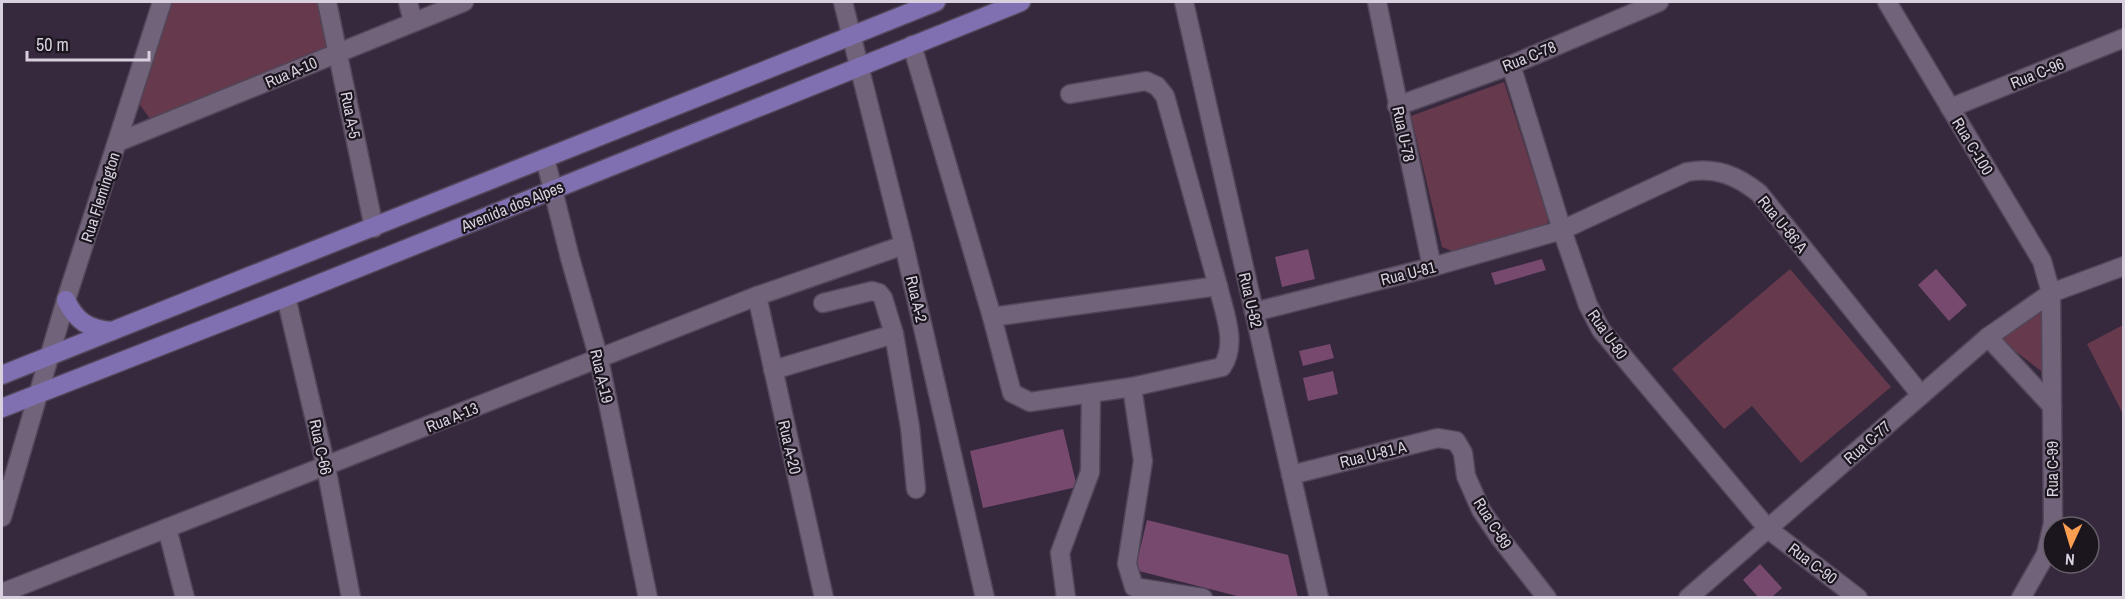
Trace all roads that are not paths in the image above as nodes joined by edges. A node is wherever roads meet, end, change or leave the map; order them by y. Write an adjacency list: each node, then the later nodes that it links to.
1 (162, 2): 22 (street, Rua Flemington)
2 (327, 2): 16 (street, Rua A-5)
3 (408, 2): 12 (street)
4 (464, 2): 12 (street, Rua A-10)
5 (843, 2): 13 (street, Rua A-2)
6 (936, 2): 13 (main road, Avenida dos Alpes)
7 (1021, 2): 15 (main road, Avenida dos Alpes)
8 (1184, 2): 36 (street, Rua U-82)
9 (1377, 2): 20 (street, Rua U-78)
10 (1659, 2): 17 (street, Rua C-78)
11 (1887, 2): 21 (street, Rua C-100)
12 (413, 22): 16 (street, Rua A-10)
13 (852, 36): 18 (street, Rua A-2); 23 (main road, Avenida dos Alpes)
14 (2124, 38): 21 (street, Rua C-96)
15 (912, 45): 18 (main road, Avenida dos Alpes); 37 (street)
16 (338, 52): 22 (street, Rua A-10); 25 (street, Rua A-5)
17 (1510, 65): 20 (street, Rua C-78); 26 (street, Rua U-80)
18 (861, 67): 24 (main road, Avenida dos Alpes); 27 (street, Rua A-2)
19 (1070, 94): 30 (street)
20 (1397, 106): 29 (street, Rua U-78)
21 (1950, 108): 31 (street, Rua C-100)
22 (118, 142): 34 (street, Rua Flemington)
23 (545, 158): 24 (street, Rua A-19); 25 (main road, Avenida dos Alpes)
24 (554, 189): 33 (main road, Avenida dos Alpes); 42 (street, Rua A-19)
25 (374, 228): 38 (main road, Avenida dos Alpes)
26 (1562, 230): 29 (street, Rua U-81); 48 (street, Rua U-86 A); 57 (street, Rua U-80)
27 (904, 244): 32 (street, Rua A-13); 64 (street, Rua A-2)
28 (2124, 266): 31 (street, Rua C-77)
29 (1432, 267): 36 (street, Rua U-81)
30 (1218, 286): 37 (street); 45 (street)
31 (2051, 292): 40 (street, Rua C-77); 49 (street, Rua C-99)
32 (757, 296): 42 (street, Rua A-13); 43 (street, Rua A-20)
33 (286, 297): 46 (main road, Avenida dos Alpes); 52 (street, Rua C-66)
34 (66, 300): 38 (main road); 41 (street, Rua Flemington)
35 (824, 303): 39 (street)
36 (1254, 312): 53 (street, Rua U-82)
37 (992, 317): 47 (street)
38 (112, 331): 41 (main road, Avenida dos Alpes)
39 (894, 334): 43 (street); 54 (street)
40 (1988, 337): 48 (street, Rua C-77); 49 (street)
41 (50, 356): 44 (main road, Avenida dos Alpes); 46 (street, Rua Flemington)
42 (599, 359): 52 (street, Rua A-13); 62 (street, Rua A-19)
43 (773, 370): 63 (street, Rua A-20)
44 (2, 375)
45 (1132, 387): 47 (street); 58 (street)
46 (40, 393): 50 (main road, Avenida dos Alpes); 55 (street, Rua Flemington)
47 (1091, 393): 65 (street)
48 (1921, 395): 57 (street, Rua C-77)
49 (2052, 406): 71 (street, Rua C-99)
50 (2, 408)
51 (1456, 441): 53 (street, Rua U-81 A); 68 (street, Rua C-89)
52 (326, 467): 56 (street, Rua A-13); 61 (street, Rua C-66)
53 (1291, 475): 67 (street, Rua U-82)
54 (916, 489)
55 (2, 517)
56 (167, 528): 59 (street, Rua A-13); 60 (street)
57 (1767, 529): 69 (street, Rua C-77); 70 (street, Rua C-90)
58 (1136, 592): 66 (street)
59 (2, 593)
60 (185, 597)
61 (351, 597)
62 (648, 597)
63 (824, 597)
64 (985, 597)
65 (1066, 597)
66 (1203, 597)
67 (1319, 597)
68 (1547, 597)
69 (1688, 597)
70 (1858, 597)
71 (2021, 597)

